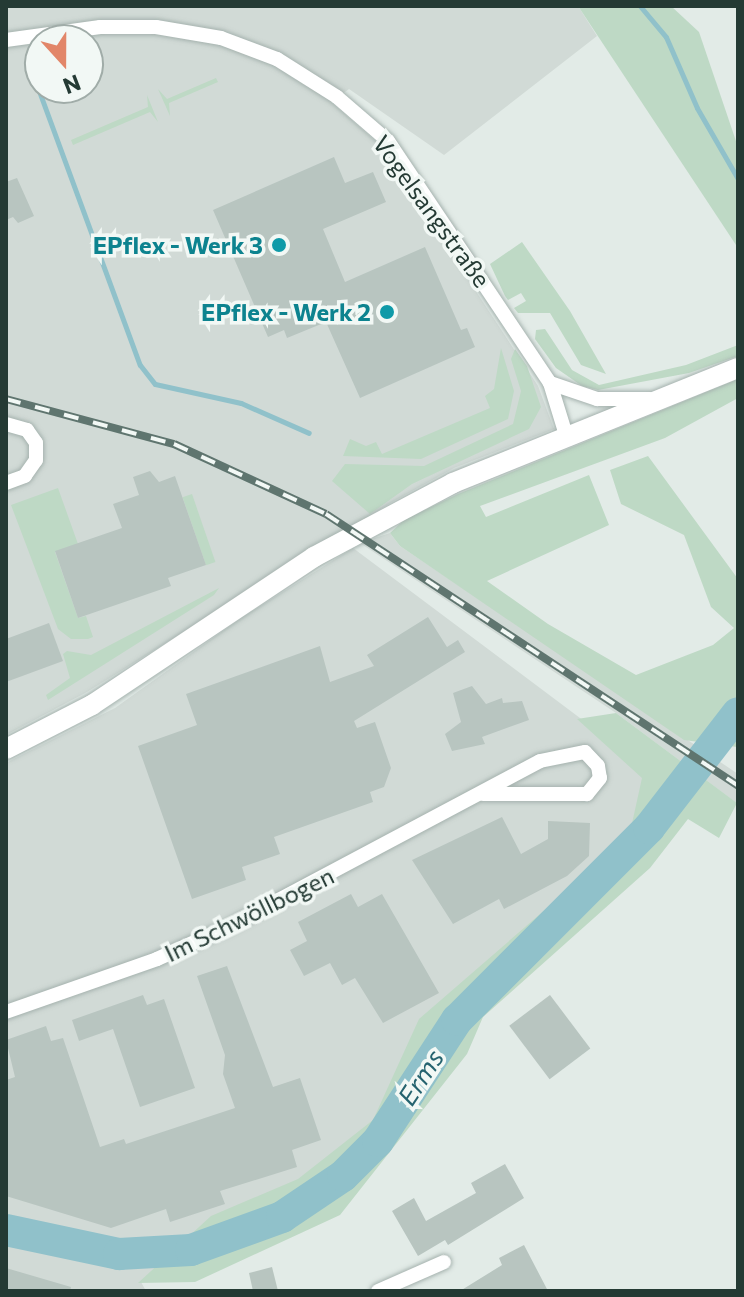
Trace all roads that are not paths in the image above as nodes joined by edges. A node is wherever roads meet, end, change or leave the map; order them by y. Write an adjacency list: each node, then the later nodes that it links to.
1 (6, 40): 3 (street, Vogelsangstraße)
2 (738, 368): 4 (street)
3 (550, 383): 4 (street); 6 (street, Vogelsangstraße)
4 (659, 398): 6 (street)
5 (6, 424): 7 (street)
6 (566, 435): 8 (street)
7 (6, 483)
8 (6, 749)
9 (483, 794): 9 (street, Im Schwöllbogen); 10 (street, Im Schwöllbogen)
10 (6, 1012)
11 (444, 1262): 12 (street)
12 (378, 1291)

